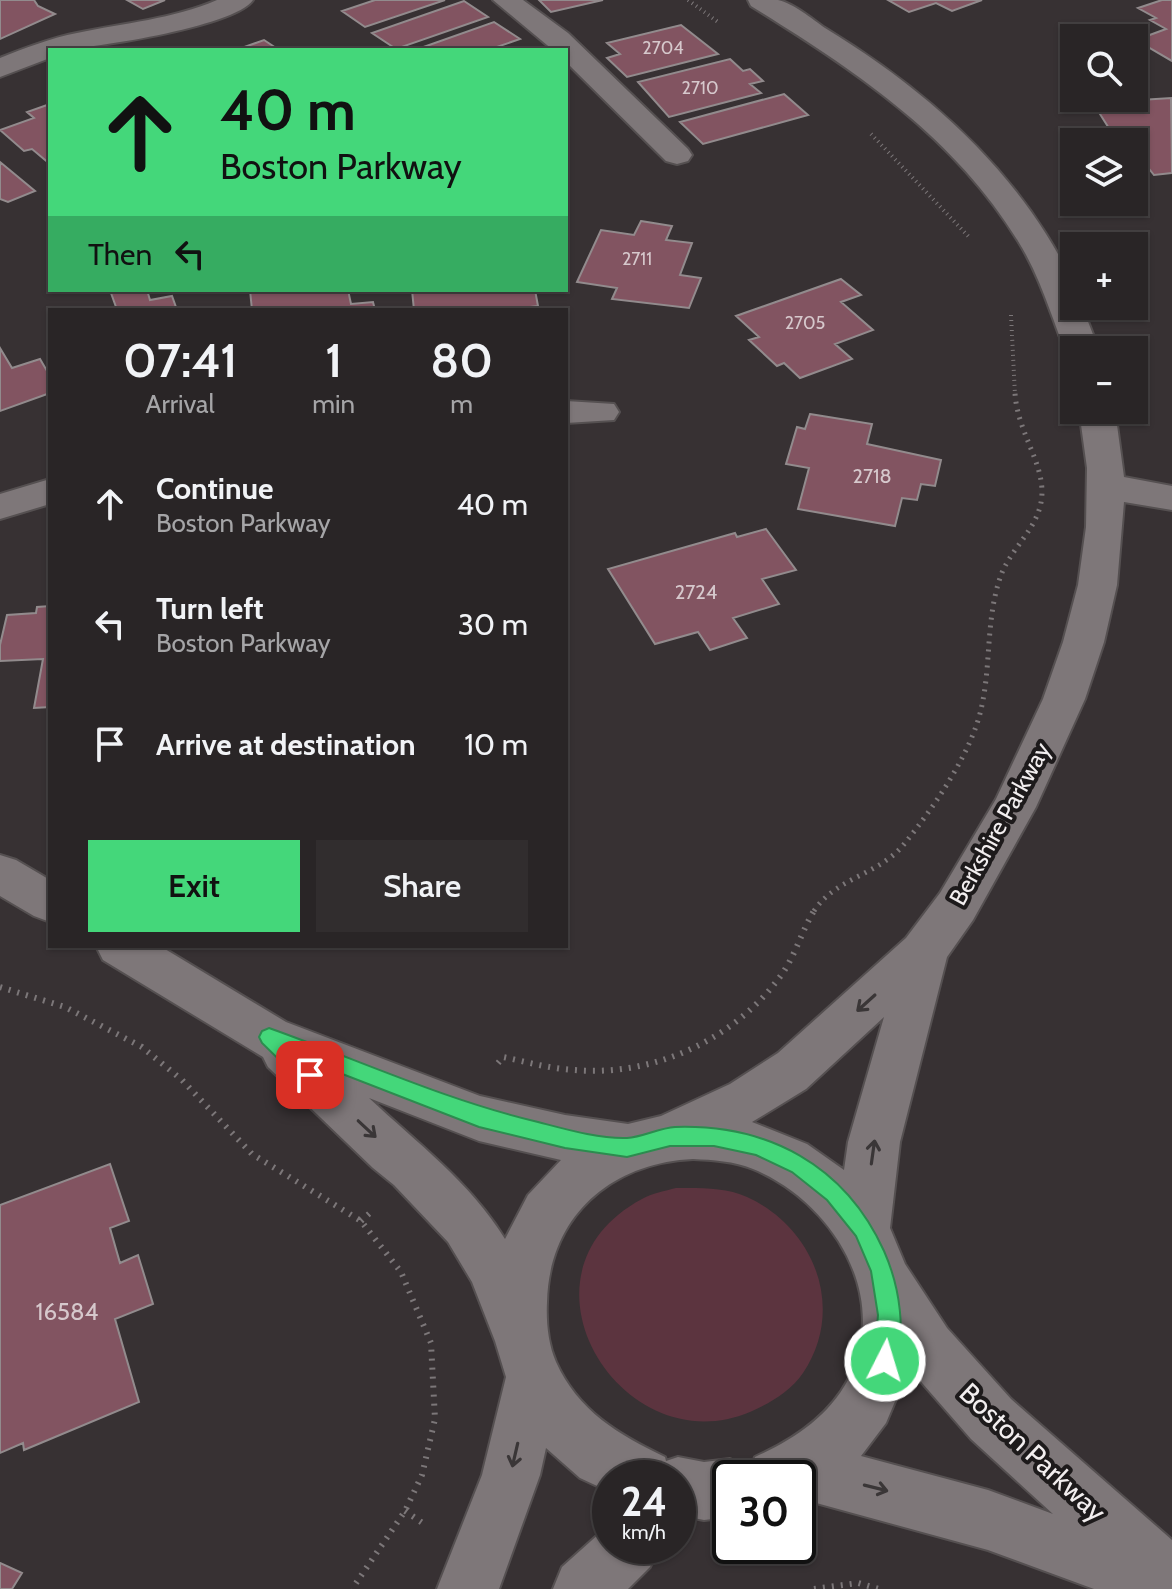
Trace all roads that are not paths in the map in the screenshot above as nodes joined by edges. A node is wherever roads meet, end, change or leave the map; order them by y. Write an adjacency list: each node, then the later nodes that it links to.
1 (240, 0): 4 (street)
2 (506, 0): 5 (street)
3 (761, 0): 10 (street)
4 (57, 48)
5 (567, 48)
6 (568, 49): 9 (street)
7 (48, 51): 8 (street)
8 (0, 68)
9 (677, 155)
10 (1077, 336)
11 (1098, 424): 12 (street, Berkshire Parkway)
12 (1105, 486): 14 (street); 19 (street, Berkshire Parkway)
13 (48, 492): 15 (street)
14 (1172, 498)
15 (0, 507)
16 (0, 873): 17 (street)
17 (48, 902)
18 (123, 948): 20 (street)
19 (925, 951): 21 (street, Berkshire Parkway, one-way to 21); 22 (street, Berkshire Parkway, one-way to 19)
20 (269, 1037): 21 (street); 23 (street, one-way to 23)
21 (649, 1142): 22 (street, Boston Parkway); 23 (street, Berkshire Parkway)
22 (873, 1250): 25 (street); 28 (street, Boston Parkway)
23 (526, 1355): 24 (street); 30 (street, one-way to 30)
24 (607, 1460)
25 (809, 1460)
26 (816, 1480): 29 (street, Boston Parkway, one-way to 29)
27 (610, 1564): 31 (street)
28 (1172, 1581)
29 (1172, 1587)
30 (468, 1589)
31 (584, 1589)

